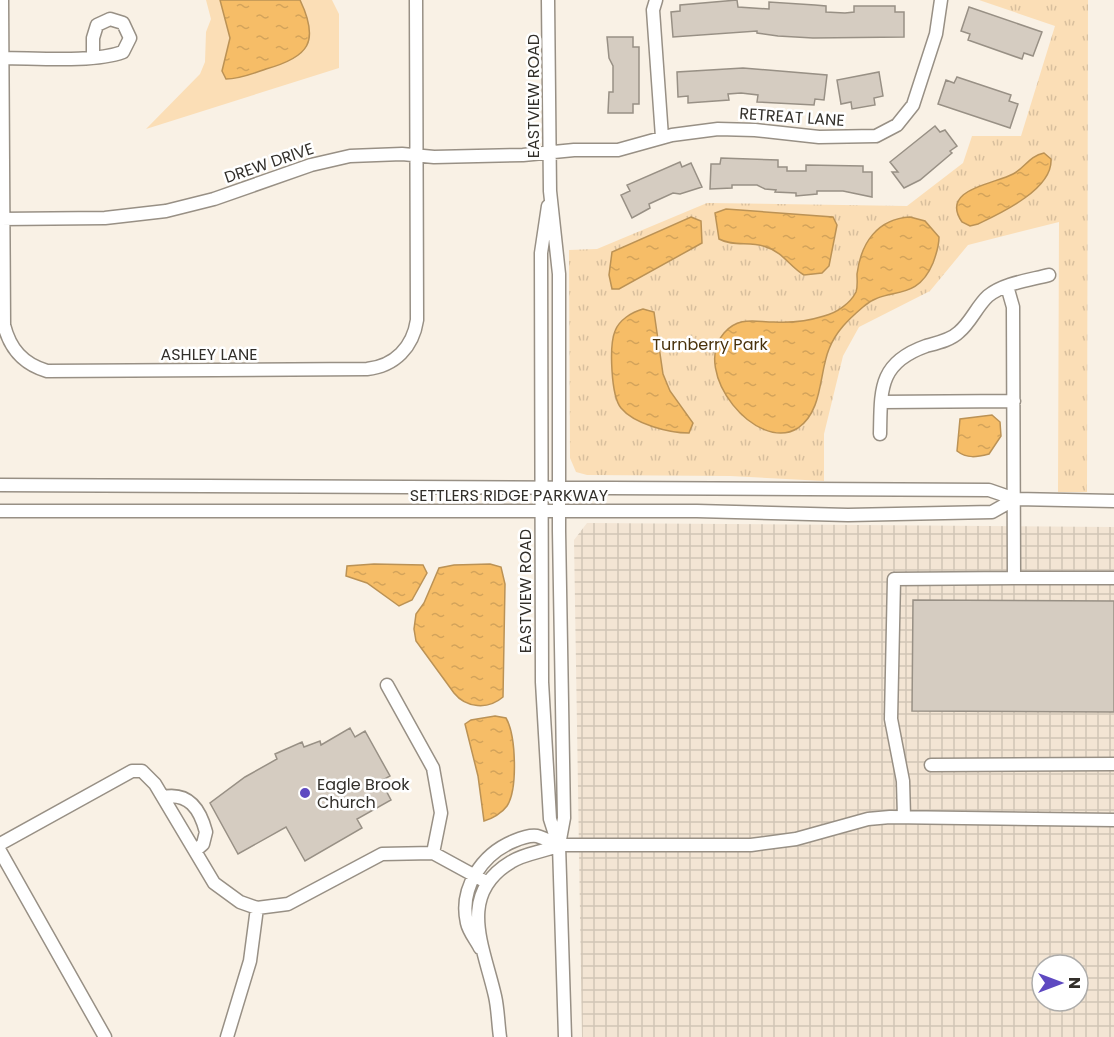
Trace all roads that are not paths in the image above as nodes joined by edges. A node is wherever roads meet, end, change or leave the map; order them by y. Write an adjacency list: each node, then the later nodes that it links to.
1 (2, 0): 7 (street, ASHLEY LANE)
2 (416, 0): 10 (street, ASHLEY LANE)
3 (548, 0): 9 (street, EASTVIEW ROAD)
4 (656, 0): 8 (street)
5 (941, 0): 8 (street, RETREAT LANE)
6 (93, 57): 7 (street)
7 (3, 58): 12 (street, ASHLEY LANE)
8 (662, 137): 9 (street, RETREAT LANE)
9 (549, 153): 10 (street, DREW DRIVE); 11 (street, EASTVIEW ROAD)
10 (416, 155): 12 (street, DREW DRIVE); 12 (street, ASHLEY LANE)
11 (550, 191): 19 (street, EASTVIEW ROAD); 20 (street, EASTVIEW ROAD)
12 (2, 219)
13 (1049, 275): 14 (street)
14 (1007, 286): 15 (street); 16 (street)
15 (1014, 401): 16 (street); 21 (street)
16 (880, 402): 17 (street)
17 (880, 434)
18 (0, 485): 19 (street, SETTLERS RIDGE PARKWAY)
19 (542, 488): 20 (street, SETTLERS RIDGE PARKWAY); 24 (street, EASTVIEW ROAD)
20 (559, 488): 21 (street, SETTLERS RIDGE PARKWAY); 25 (street, EASTVIEW ROAD)
21 (1015, 499): 22 (street, SETTLERS RIDGE PARKWAY); 25 (street, SETTLERS RIDGE PARKWAY); 26 (street)
22 (1114, 501)
23 (0, 511): 24 (street, SETTLERS RIDGE PARKWAY)
24 (542, 511): 25 (street, SETTLERS RIDGE PARKWAY); 35 (street, EASTVIEW ROAD)
25 (559, 511): 35 (street, EASTVIEW ROAD)
26 (1014, 578): 27 (street); 32 (street)
27 (1114, 578)
28 (387, 685): 38 (street)
29 (1114, 764): 30 (street)
30 (931, 765)
31 (163, 797): 34 (street); 37 (street); 37 (street)
32 (904, 817): 33 (street); 35 (street)
33 (1114, 820)
34 (0, 844)
35 (559, 845): 39 (street); 40 (street); 46 (street, EASTVIEW ROAD)
36 (0, 851): 43 (street)
37 (195, 852): 41 (street)
38 (433, 853): 39 (street); 41 (street)
39 (474, 875): 40 (street); 42 (street)
40 (488, 883): 42 (street)
41 (257, 908): 44 (street)
42 (480, 948): 45 (street)
43 (105, 1037)
44 (227, 1037)
45 (500, 1037)
46 (565, 1037)

